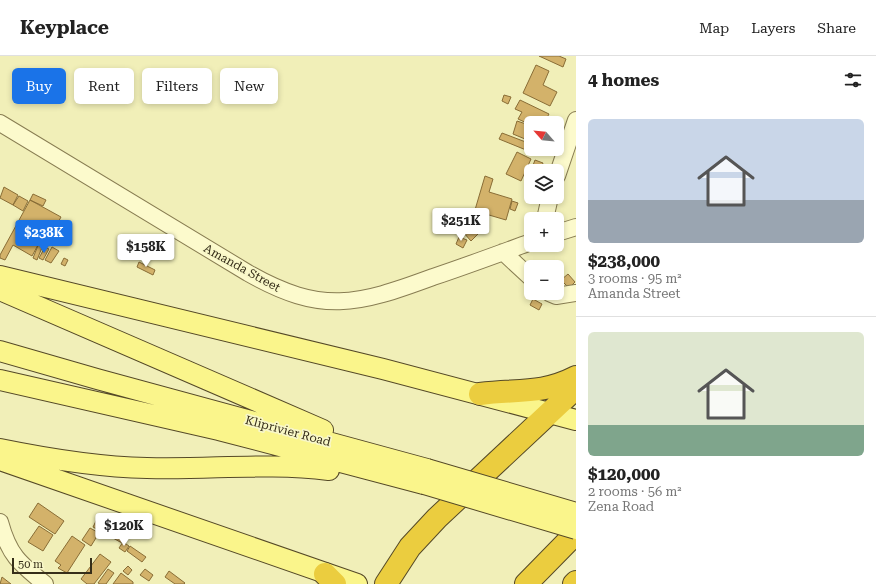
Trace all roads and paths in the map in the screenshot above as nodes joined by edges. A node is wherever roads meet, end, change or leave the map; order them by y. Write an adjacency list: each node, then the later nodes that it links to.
1 (576, 120): 3 (street)
2 (0, 123): 7 (street, Amanda Street)
3 (561, 164)
4 (576, 227): 5 (street)
5 (564, 231)
6 (524, 244): 7 (street, Amanda Street)
7 (503, 252): 8 (street)
8 (524, 272)
9 (0, 276): 17 (main road)
10 (0, 290): 22 (main road)
11 (576, 293): 12 (street)
12 (564, 295)
13 (0, 351): 22 (main road, Kliprivier Road)
14 (576, 377): 17 (highway)
15 (0, 380): 22 (main road, Kliprivier Road)
16 (576, 388): 18 (highway)
17 (480, 394): 18 (main road)
18 (549, 412): 19 (main road); 28 (highway)
19 (576, 420)
20 (0, 449): 22 (main road)
21 (0, 460): 29 (main road)
22 (383, 465): 23 (main road, Kliprivier Road)
23 (425, 477): 24 (main road, Kliprivier Road, bridge); 26 (main road, Kliprivier Road, bridge)
24 (576, 513)
25 (0, 522): 30 (street)
26 (576, 529)
27 (576, 533): 34 (highway)
28 (410, 547): 32 (highway); 33 (highway)
29 (330, 579): 31 (main road)
30 (45, 584)
31 (357, 584)
32 (386, 584)
33 (405, 584)
34 (526, 584)

